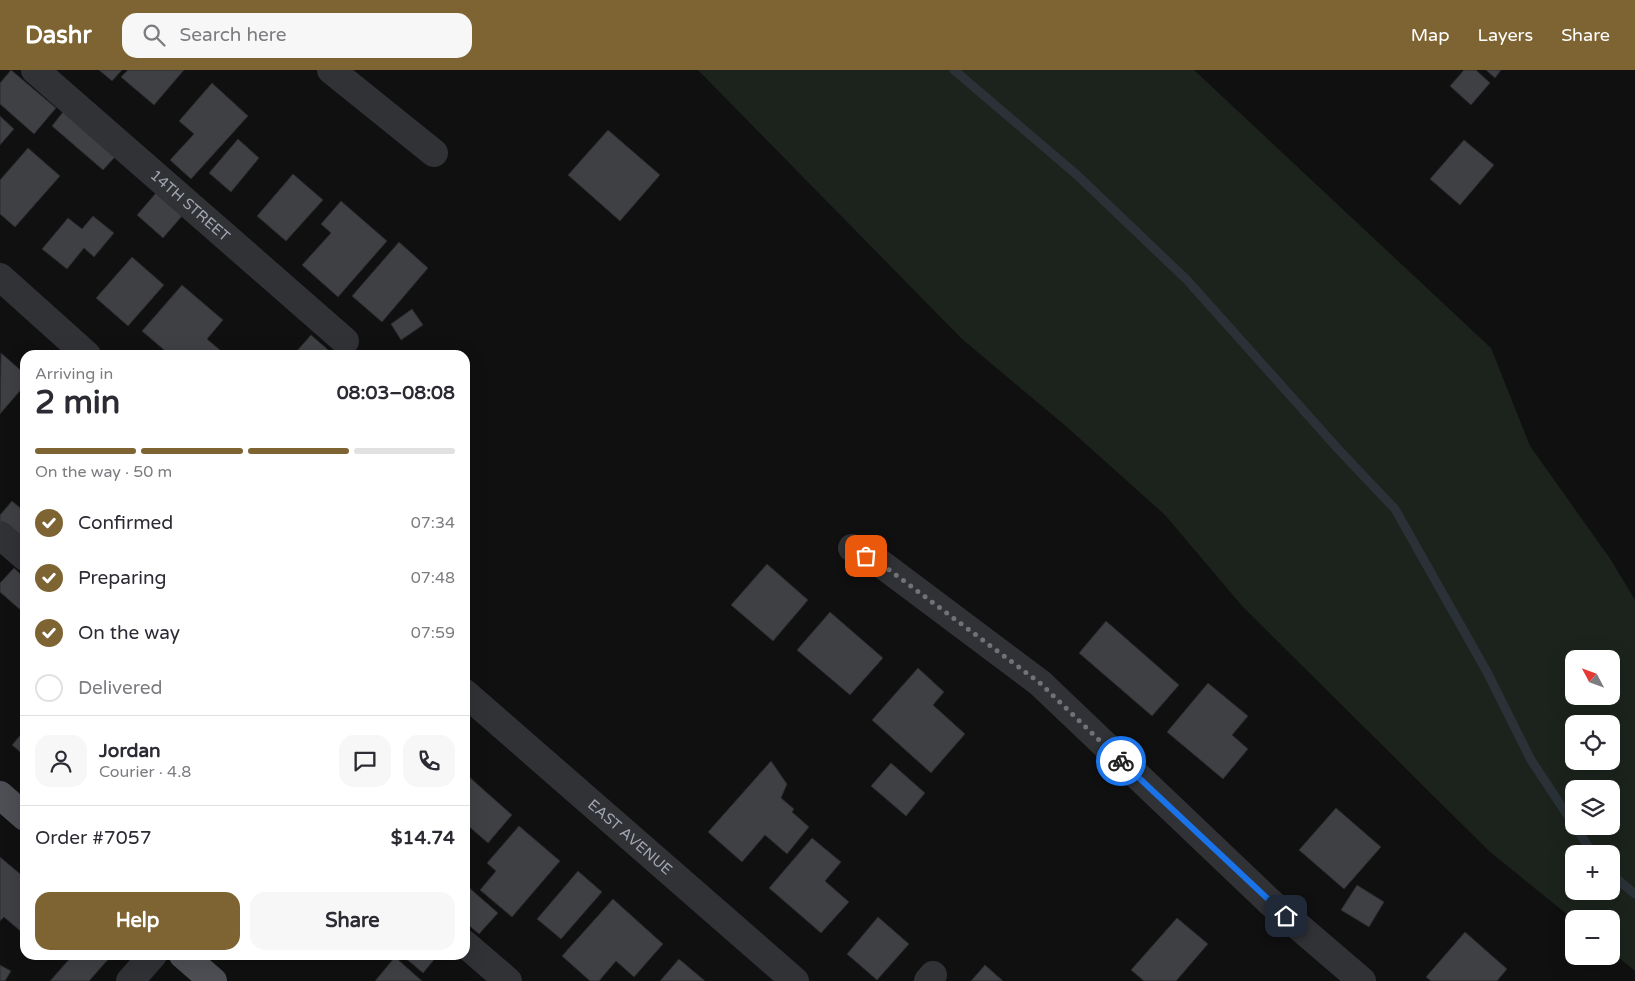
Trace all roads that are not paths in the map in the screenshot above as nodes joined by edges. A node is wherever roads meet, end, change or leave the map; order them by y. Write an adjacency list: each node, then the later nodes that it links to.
1 (35, 70): 5 (street, 14TH STREET)
2 (331, 70): 3 (street)
3 (434, 153)
4 (0, 277): 6 (street)
5 (345, 341)
6 (81, 350)
7 (0, 535): 9 (street)
8 (852, 548): 20 (street)
9 (20, 553)
10 (470, 697): 19 (street, EAST AVENUE)
11 (0, 795): 12 (main road)
12 (20, 813)
13 (470, 948): 18 (street)
14 (149, 960): 16 (street)
15 (189, 960): 17 (main road)
16 (130, 981)
17 (213, 981)
18 (508, 981)
19 (795, 981)
20 (1362, 981)

